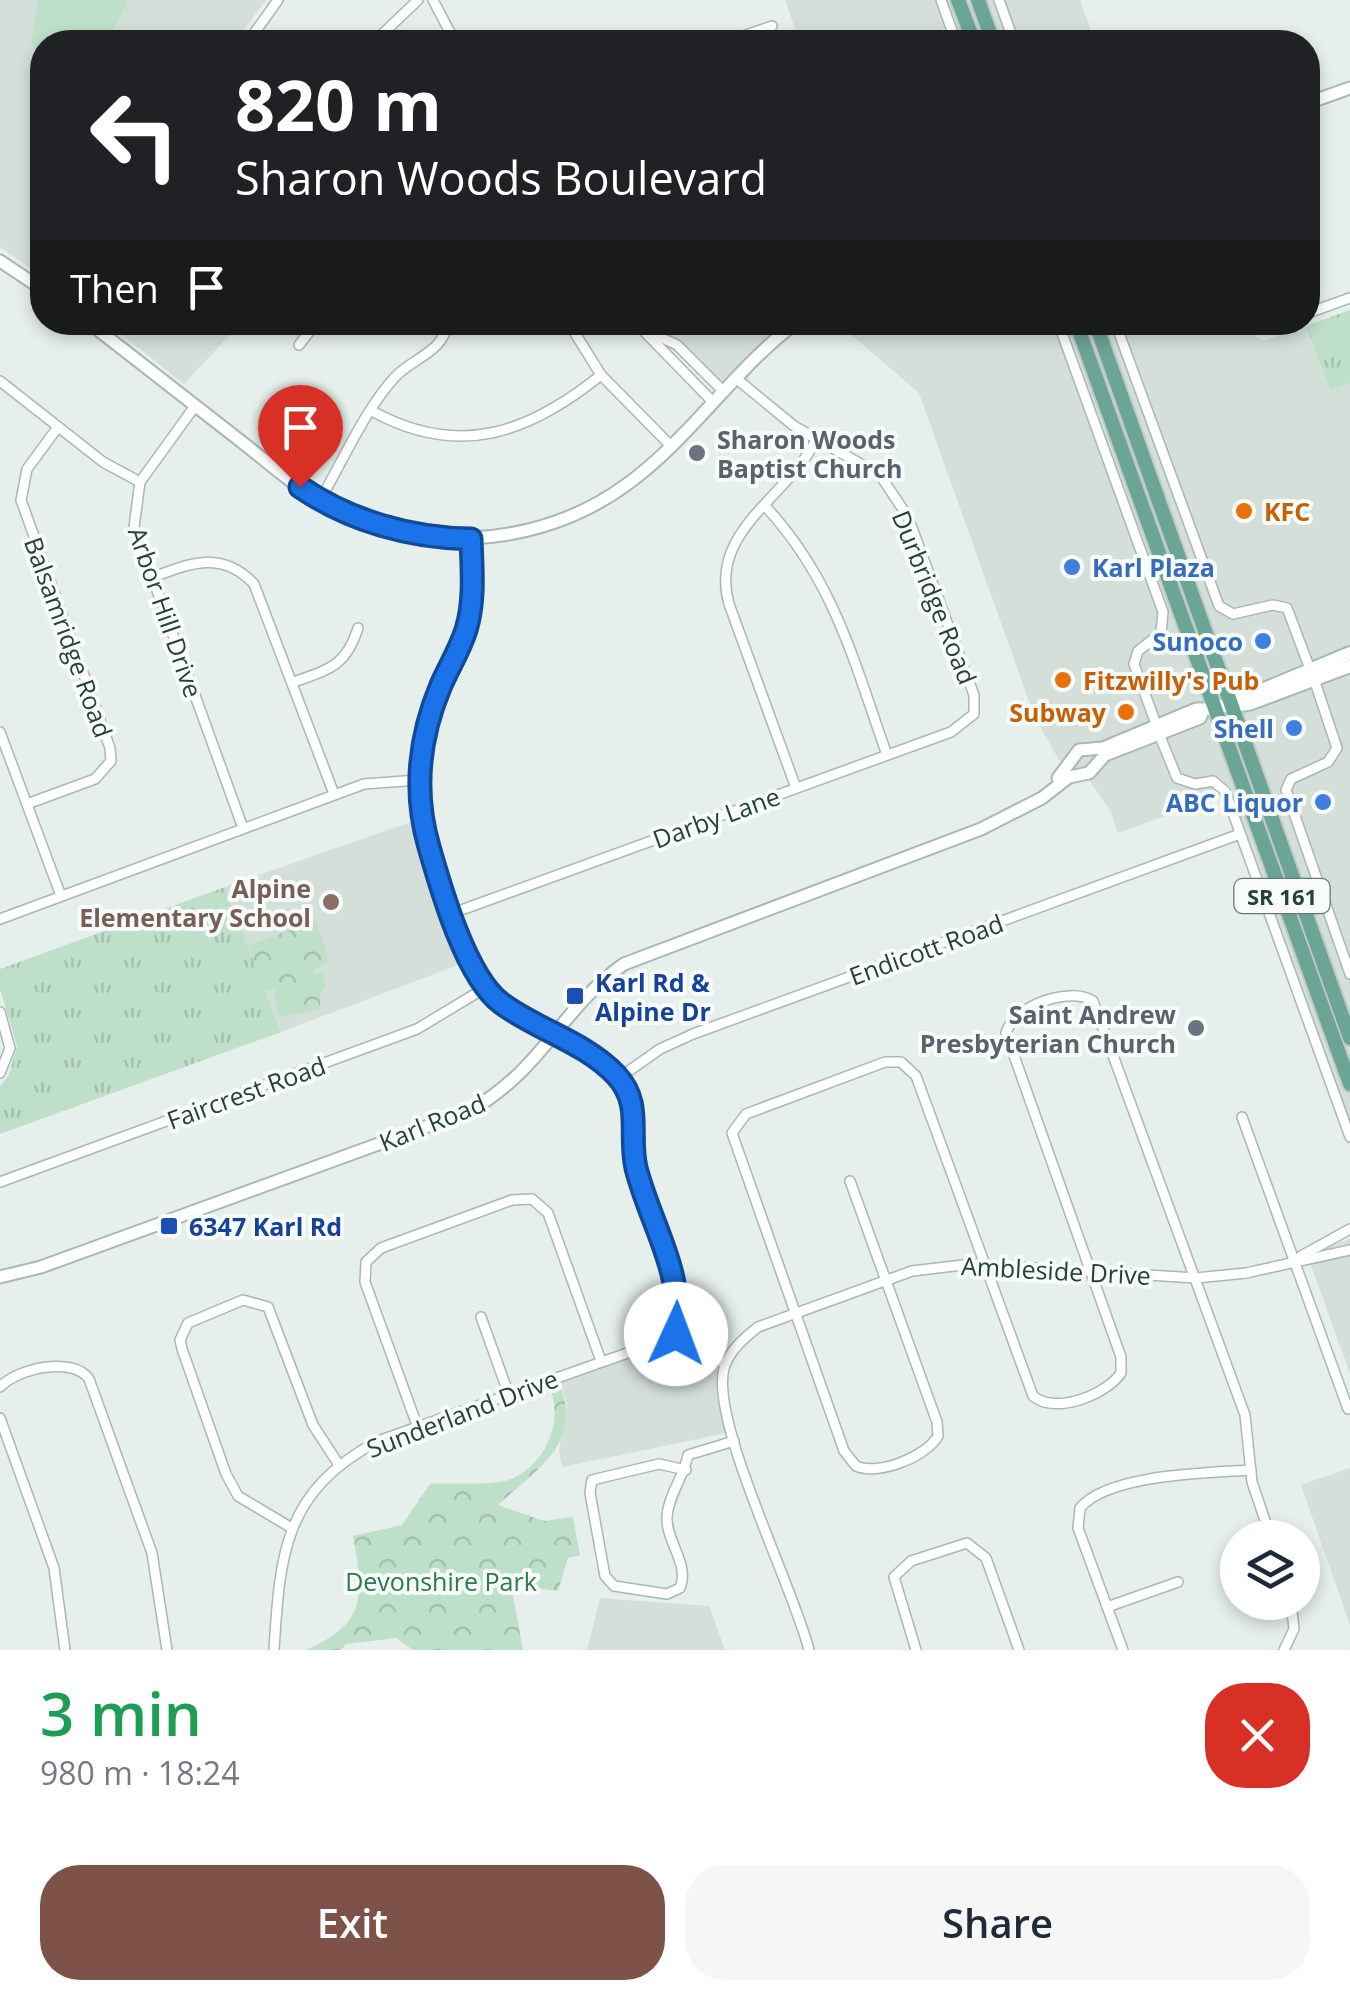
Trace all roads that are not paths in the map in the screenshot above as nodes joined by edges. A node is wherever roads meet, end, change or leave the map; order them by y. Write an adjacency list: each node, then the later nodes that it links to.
1 (278, 0): 9 (street)
2 (418, 0): 10 (street)
3 (432, 0): 11 (street)
4 (941, 0): 13 (street)
5 (958, 0): 14 (main road)
6 (978, 0): 15 (main road)
7 (999, 0): 16 (street)
8 (772, 26): 12 (street)
9 (257, 30)
10 (387, 30)
11 (449, 30)
12 (760, 30)
13 (952, 30)
14 (970, 30)
15 (989, 30)
16 (1010, 30)
17 (1350, 88): 18 (street)
18 (1320, 99)
19 (0, 261): 20 (street)
20 (30, 280)
21 (1350, 298): 22 (street)
22 (1320, 309)
23 (105, 335): 40 (street)
24 (307, 335): 34 (street)
25 (443, 335): 41 (street)
26 (576, 335): 35 (street)
27 (648, 335): 39 (street)
28 (657, 335): 38 (street)
29 (784, 335): 36 (street)
30 (1063, 335): 58 (street)
31 (1080, 335): 56 (main road, SR 161)
32 (1100, 335): 55 (main road, SR 161)
33 (1120, 335): 53 (street)
34 (300, 345)
35 (601, 375): 41 (street); 44 (street)
36 (738, 380): 38 (street); 43 (street, Durbridge Road)
37 (0, 382): 42 (street)
38 (724, 392): 39 (street)
39 (712, 402): 44 (street)
40 (195, 406): 45 (street); 46 (street)
41 (372, 412): 46 (street)
42 (58, 427): 45 (street); 69 (street, Balsamridge Road)
43 (817, 438): 47 (street); 57 (street, Durbridge Road)
44 (671, 446): 48 (street)
45 (140, 482): 49 (street, Arbor Hill Drive)
46 (320, 500): 48 (street)
47 (765, 506): 61 (street); 66 (street)
48 (471, 539): 65 (street)
49 (151, 578): 54 (street); 70 (street, Arbor Hill Drive)
50 (358, 628): 54 (street)
51 (1350, 654): 53 (main road)
52 (1350, 666): 53 (main road)
53 (1312, 674): 55 (main road); 75 (street)
54 (294, 682): 67 (street)
55 (1231, 703): 56 (main road); 79 (main road, SR 161)
56 (1208, 709): 58 (street); 82 (main road, SR 161)
57 (974, 714): 61 (street, Darby Lane)
58 (1157, 729): 60 (street); 63 (street); 71 (street)
59 (0, 732): 69 (street)
60 (1087, 750): 62 (street); 63 (street)
61 (887, 755): 66 (street, Darby Lane)
62 (1070, 762): 64 (street); 68 (street, Karl Road)
63 (1096, 762): 64 (street)
64 (1079, 774): 68 (street, Karl Road)
65 (418, 780): 67 (street); 73 (street)
66 (796, 788): 73 (street, Darby Lane)
67 (334, 794): 70 (street)
68 (1036, 799): 78 (street, Karl Road)
69 (27, 804): 72 (street)
70 (244, 828): 72 (street)
71 (1240, 834): 81 (street, Endicott Road); 84 (street)
72 (61, 896): 74 (street)
73 (453, 913): 76 (street)
74 (0, 918)
75 (1350, 974)
76 (485, 988): 78 (street); 85 (street, Faircrest Road)
77 (0, 1012): 80 (street)
78 (556, 1035): 81 (street); 92 (street, Karl Road)
79 (1350, 1038)
80 (3, 1070)
81 (619, 1078): 97 (street)
82 (1350, 1084)
83 (1242, 1117): 89 (street)
84 (1350, 1137)
85 (0, 1182)
86 (850, 1182): 94 (street)
87 (1350, 1230): 89 (street, Ambleside Drive)
88 (1350, 1250): 89 (street, Ambleside Drive)
89 (1295, 1260): 93 (street, Ambleside Drive); 102 (street)
90 (984, 1266): 91 (street, Ambleside Drive); 91 (street); 94 (street, Ambleside Drive); 95 (street)
91 (1090, 1272): 93 (street, Ambleside Drive); 93 (street)
92 (0, 1277)
93 (1196, 1278): 108 (street)
94 (886, 1279): 95 (street, Ambleside Drive); 95 (street)
95 (794, 1313): 99 (street, Ambleside Drive)
96 (481, 1317): 101 (street)
97 (674, 1346): 98 (street, Sunderland Drive); 99 (street, Sunderland Drive)
98 (601, 1361): 101 (street, Sunderland Drive); 104 (street)
99 (725, 1364): 105 (street)
100 (0, 1387): 115 (street)
101 (510, 1394): 104 (street, Sunderland Drive)
102 (1348, 1410)
103 (0, 1418): 114 (street)
104 (418, 1428): 106 (street, Sunderland Drive)
105 (734, 1441): 107 (street); 117 (street)
106 (338, 1465): 110 (street, Sunderland Drive); 110 (street)
107 (686, 1470): 107 (street)
108 (1251, 1470): 109 (street); 112 (street)
109 (1265, 1520)
110 (290, 1527): 116 (street, Sunderland Drive)
111 (1178, 1582): 112 (street)
112 (1108, 1607): 120 (street)
113 (1293, 1620): 121 (street)
114 (64, 1650)
115 (167, 1650)
116 (274, 1650)
117 (809, 1650)
118 (916, 1650): 119 (street)
119 (1019, 1650)
120 (1122, 1650)
121 (1284, 1650)

